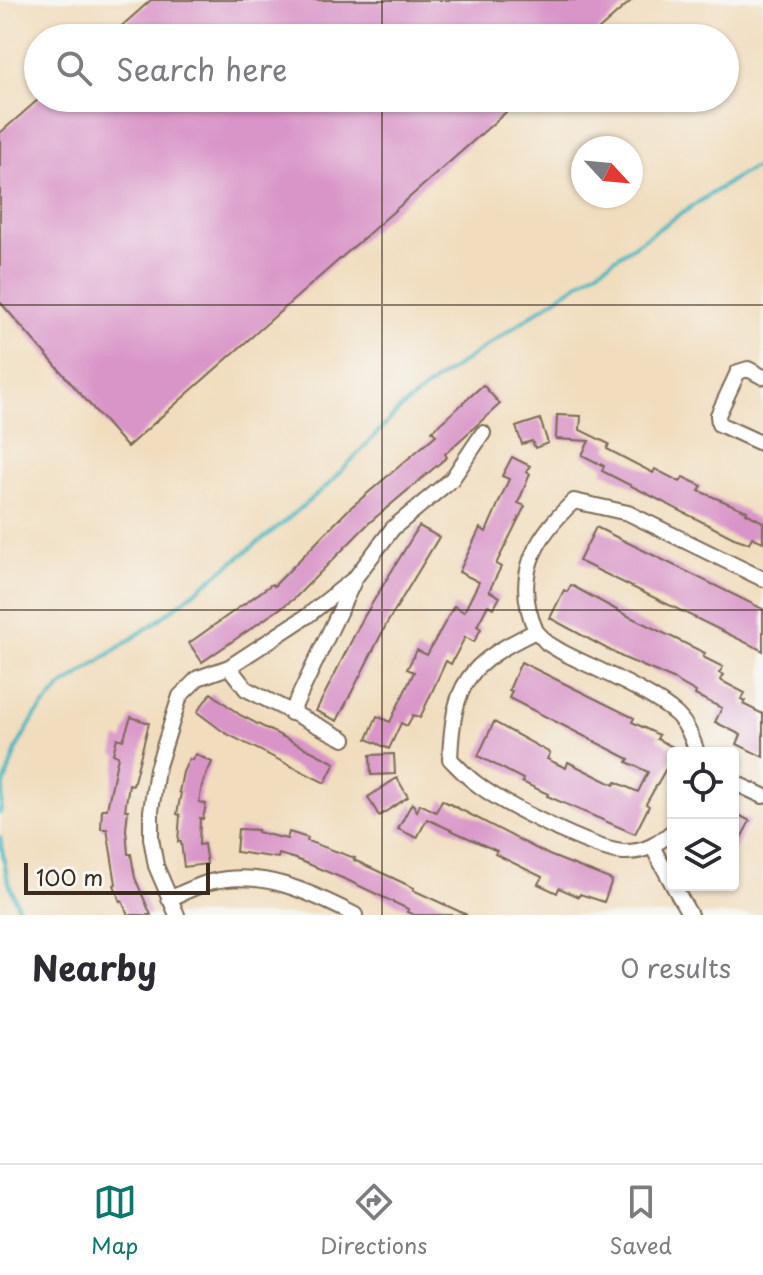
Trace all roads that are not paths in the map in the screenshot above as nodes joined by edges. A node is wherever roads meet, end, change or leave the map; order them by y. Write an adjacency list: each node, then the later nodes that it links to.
1 (763, 377): 3 (street)
2 (483, 433): 4 (street)
3 (763, 444)
4 (355, 578): 7 (street); 8 (street)
5 (763, 579): 6 (street)
6 (536, 631): 10 (street); 14 (street)
7 (229, 667): 8 (street); 17 (street)
8 (291, 713): 9 (street)
9 (344, 739)
10 (695, 747)
11 (739, 785): 12 (street)
12 (763, 796)
13 (667, 836): 14 (street)
14 (653, 848): 15 (street)
15 (667, 874)
16 (676, 891): 20 (street)
17 (169, 899): 18 (street); 19 (street)
18 (177, 915)
19 (355, 915)
20 (690, 915)

